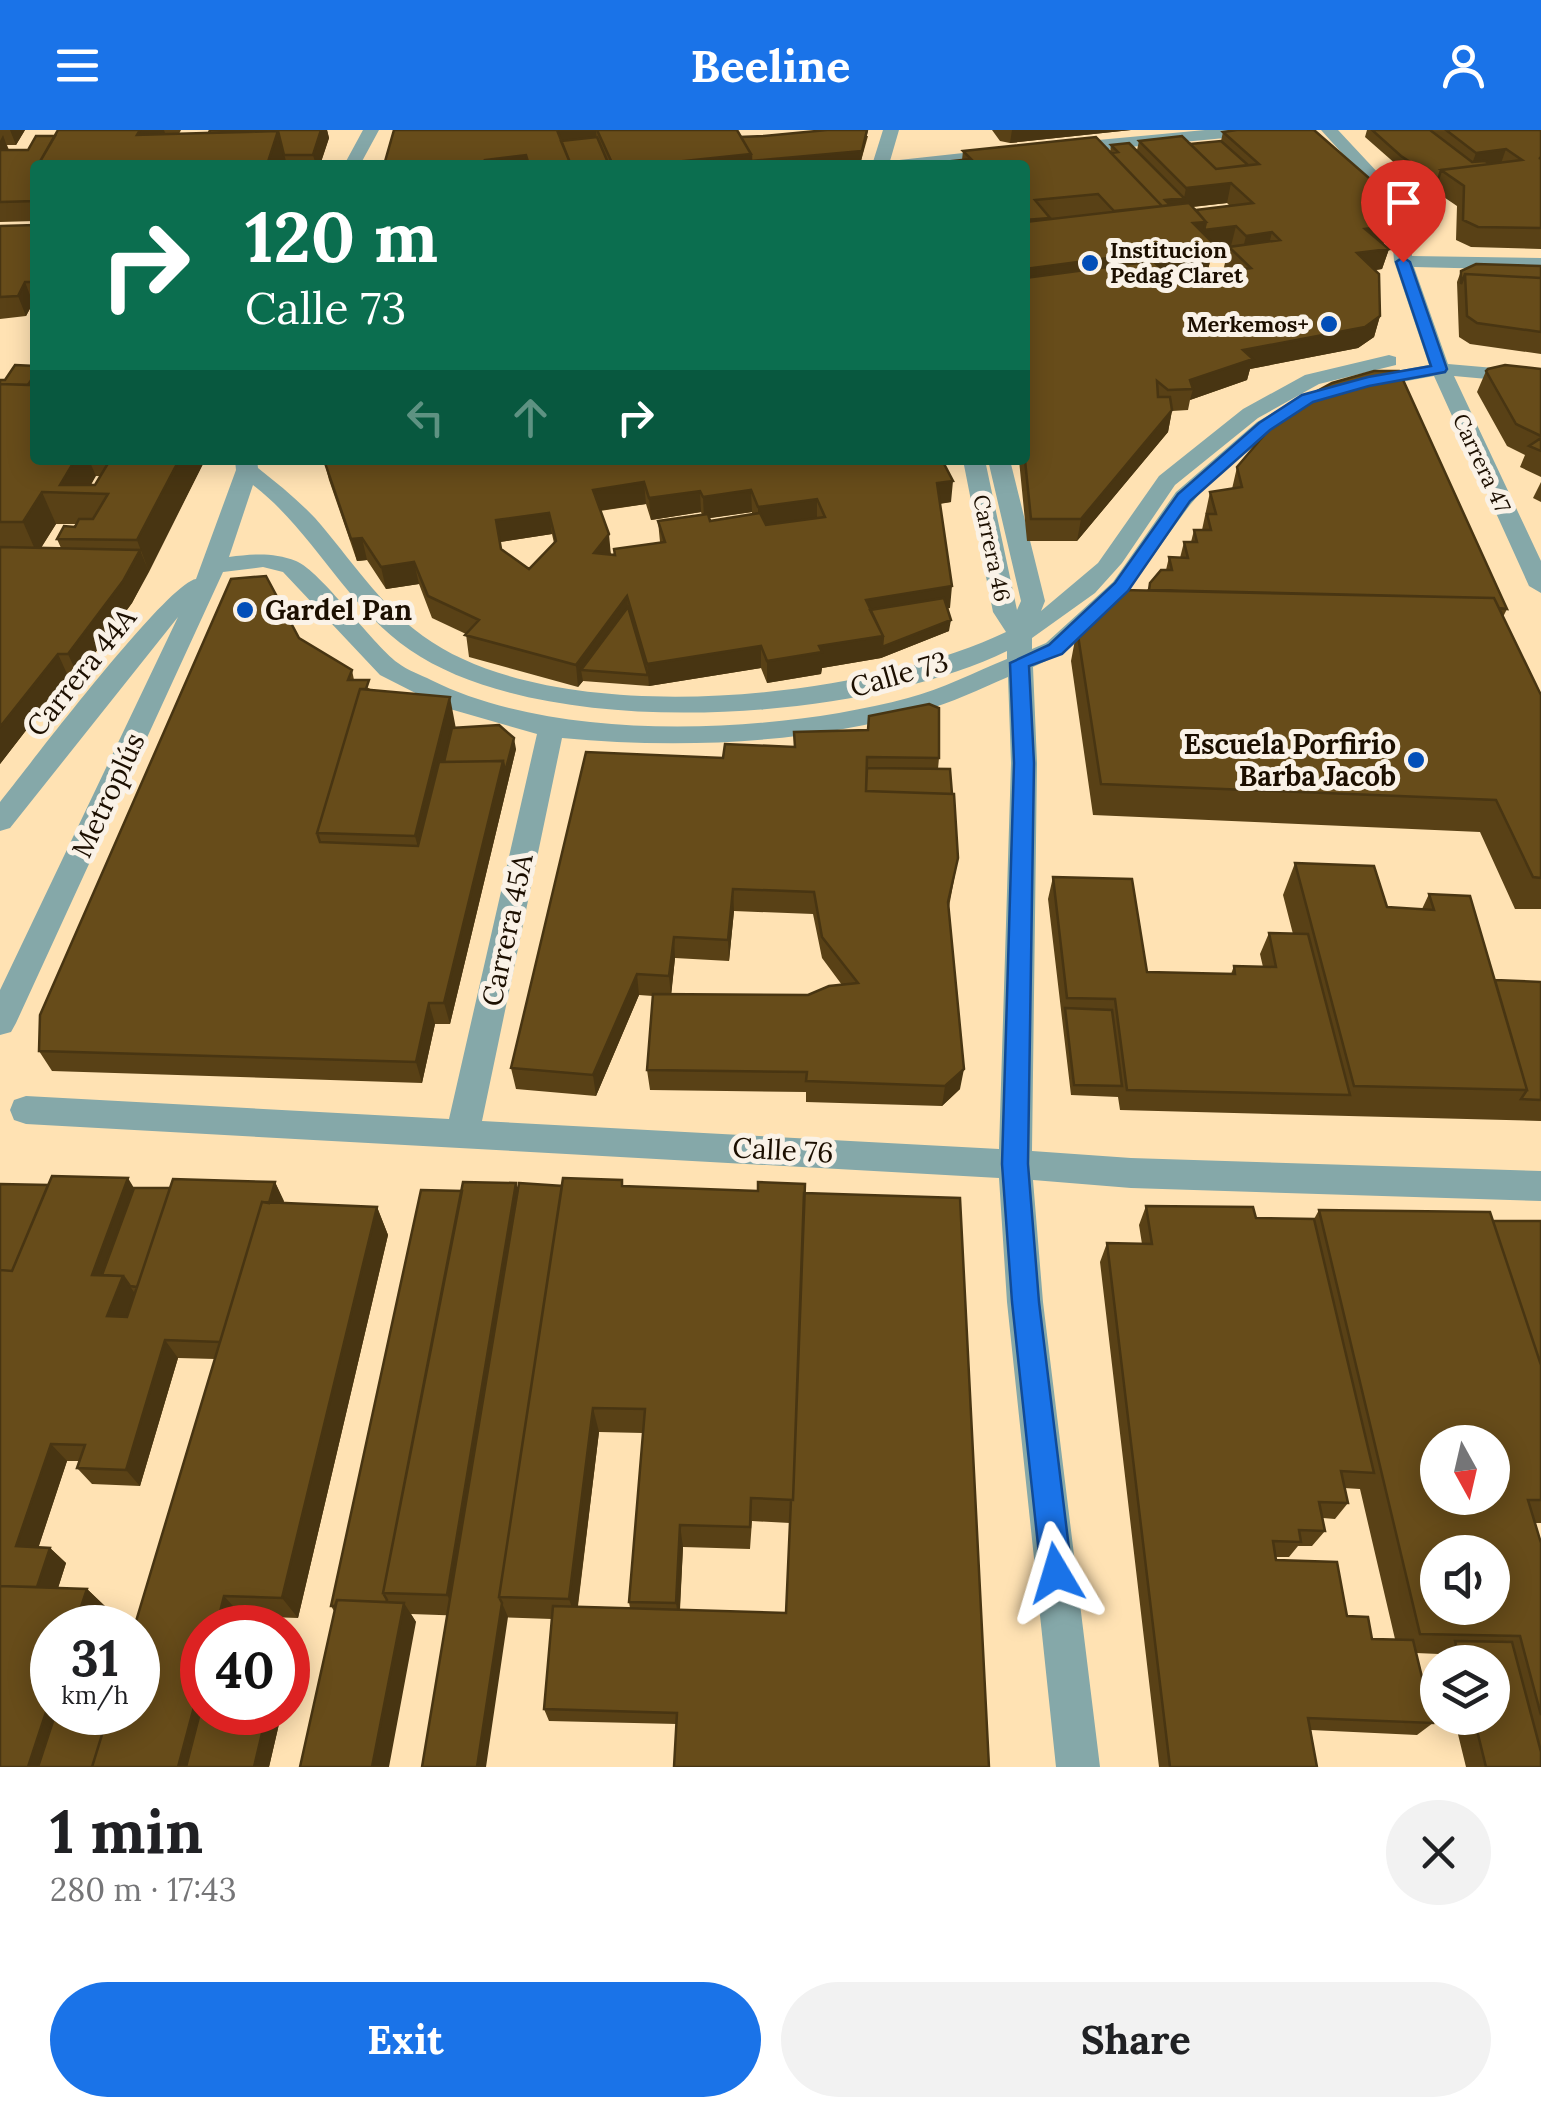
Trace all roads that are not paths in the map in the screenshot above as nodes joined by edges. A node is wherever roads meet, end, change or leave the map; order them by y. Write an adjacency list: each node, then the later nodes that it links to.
1 (891, 130): 9 (street)
2 (1257, 130): 5 (street)
3 (1329, 130): 11 (street, Carrera 47)
4 (369, 134): 7 (street); 8 (street)
5 (1046, 150)
6 (1026, 152): 10 (street)
7 (355, 160)
8 (364, 160)
9 (882, 160)
10 (919, 160)
11 (1403, 262): 12 (street); 13 (street, Carrera 47)
12 (1541, 264)
13 (1437, 362): 14 (street, Calle 73); 15 (street, Calle 73); 22 (street, Carrera 47); 24 (street, Calle 73); 25 (street, Calle 73)
14 (1541, 363)
15 (1541, 378)
16 (249, 465): 20 (street, Metroplús)
17 (252, 465): 21 (street, Calle 73)
18 (975, 465): 24 (street, Carrera 46)
19 (1000, 465): 24 (street, Carrera 46)
20 (214, 566): 23 (street, Calle 73); 29 (street, Carrera 44A); 30 (street, Metroplús)
21 (344, 574): 23 (street); 26 (street, Calle 73)
22 (1539, 579)
23 (312, 588): 27 (street, Calle 73)
24 (1019, 633): 25 (street, Carrera 46); 26 (street, Calle 73)
25 (1020, 663): 28 (street, Calle 73); 33 (street, Carrera 46)
26 (775, 698): 28 (street)
27 (550, 728): 28 (street, Calle 73); 32 (street, Carrera 45A)
28 (783, 728)
29 (0, 820)
30 (0, 1023)
31 (26, 1110): 32 (street, Calle 76)
32 (462, 1132): 33 (street, Calle 76)
33 (1015, 1164): 34 (street, Calle 76); 35 (street, Carrera 46)
34 (1541, 1186)
35 (1078, 1767)

